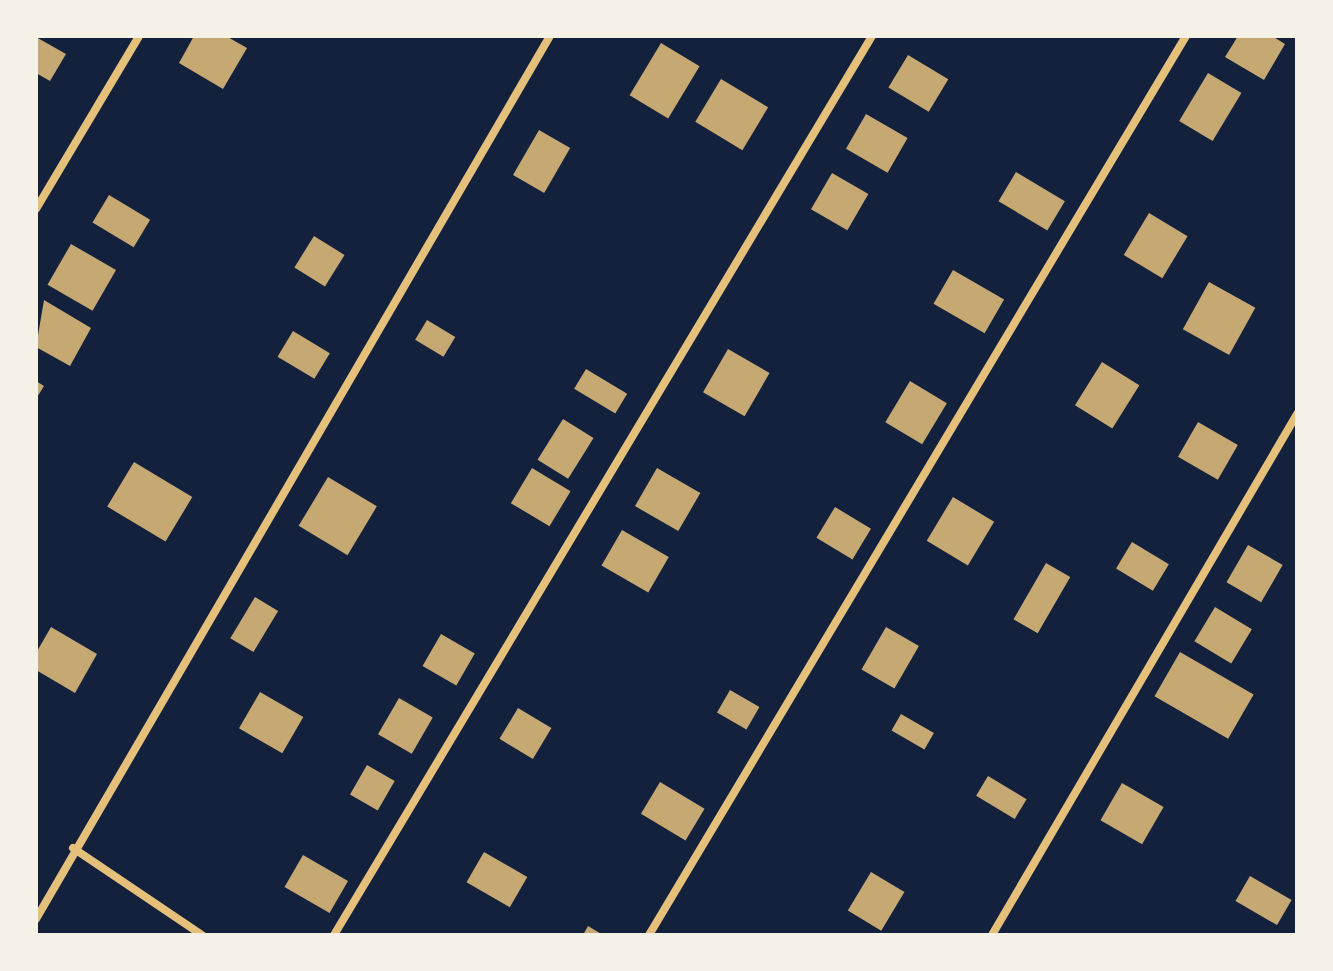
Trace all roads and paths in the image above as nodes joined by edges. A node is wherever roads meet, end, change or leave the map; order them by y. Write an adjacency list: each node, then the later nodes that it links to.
1 (139, 36): 5 (street)
2 (550, 36): 7 (street)
3 (872, 36): 10 (street)
4 (1186, 36): 11 (street)
5 (36, 209)
6 (1297, 414): 12 (street)
7 (73, 848): 8 (street); 9 (street)
8 (36, 919)
9 (202, 935)
10 (334, 935)
11 (649, 935)
12 (992, 935)

